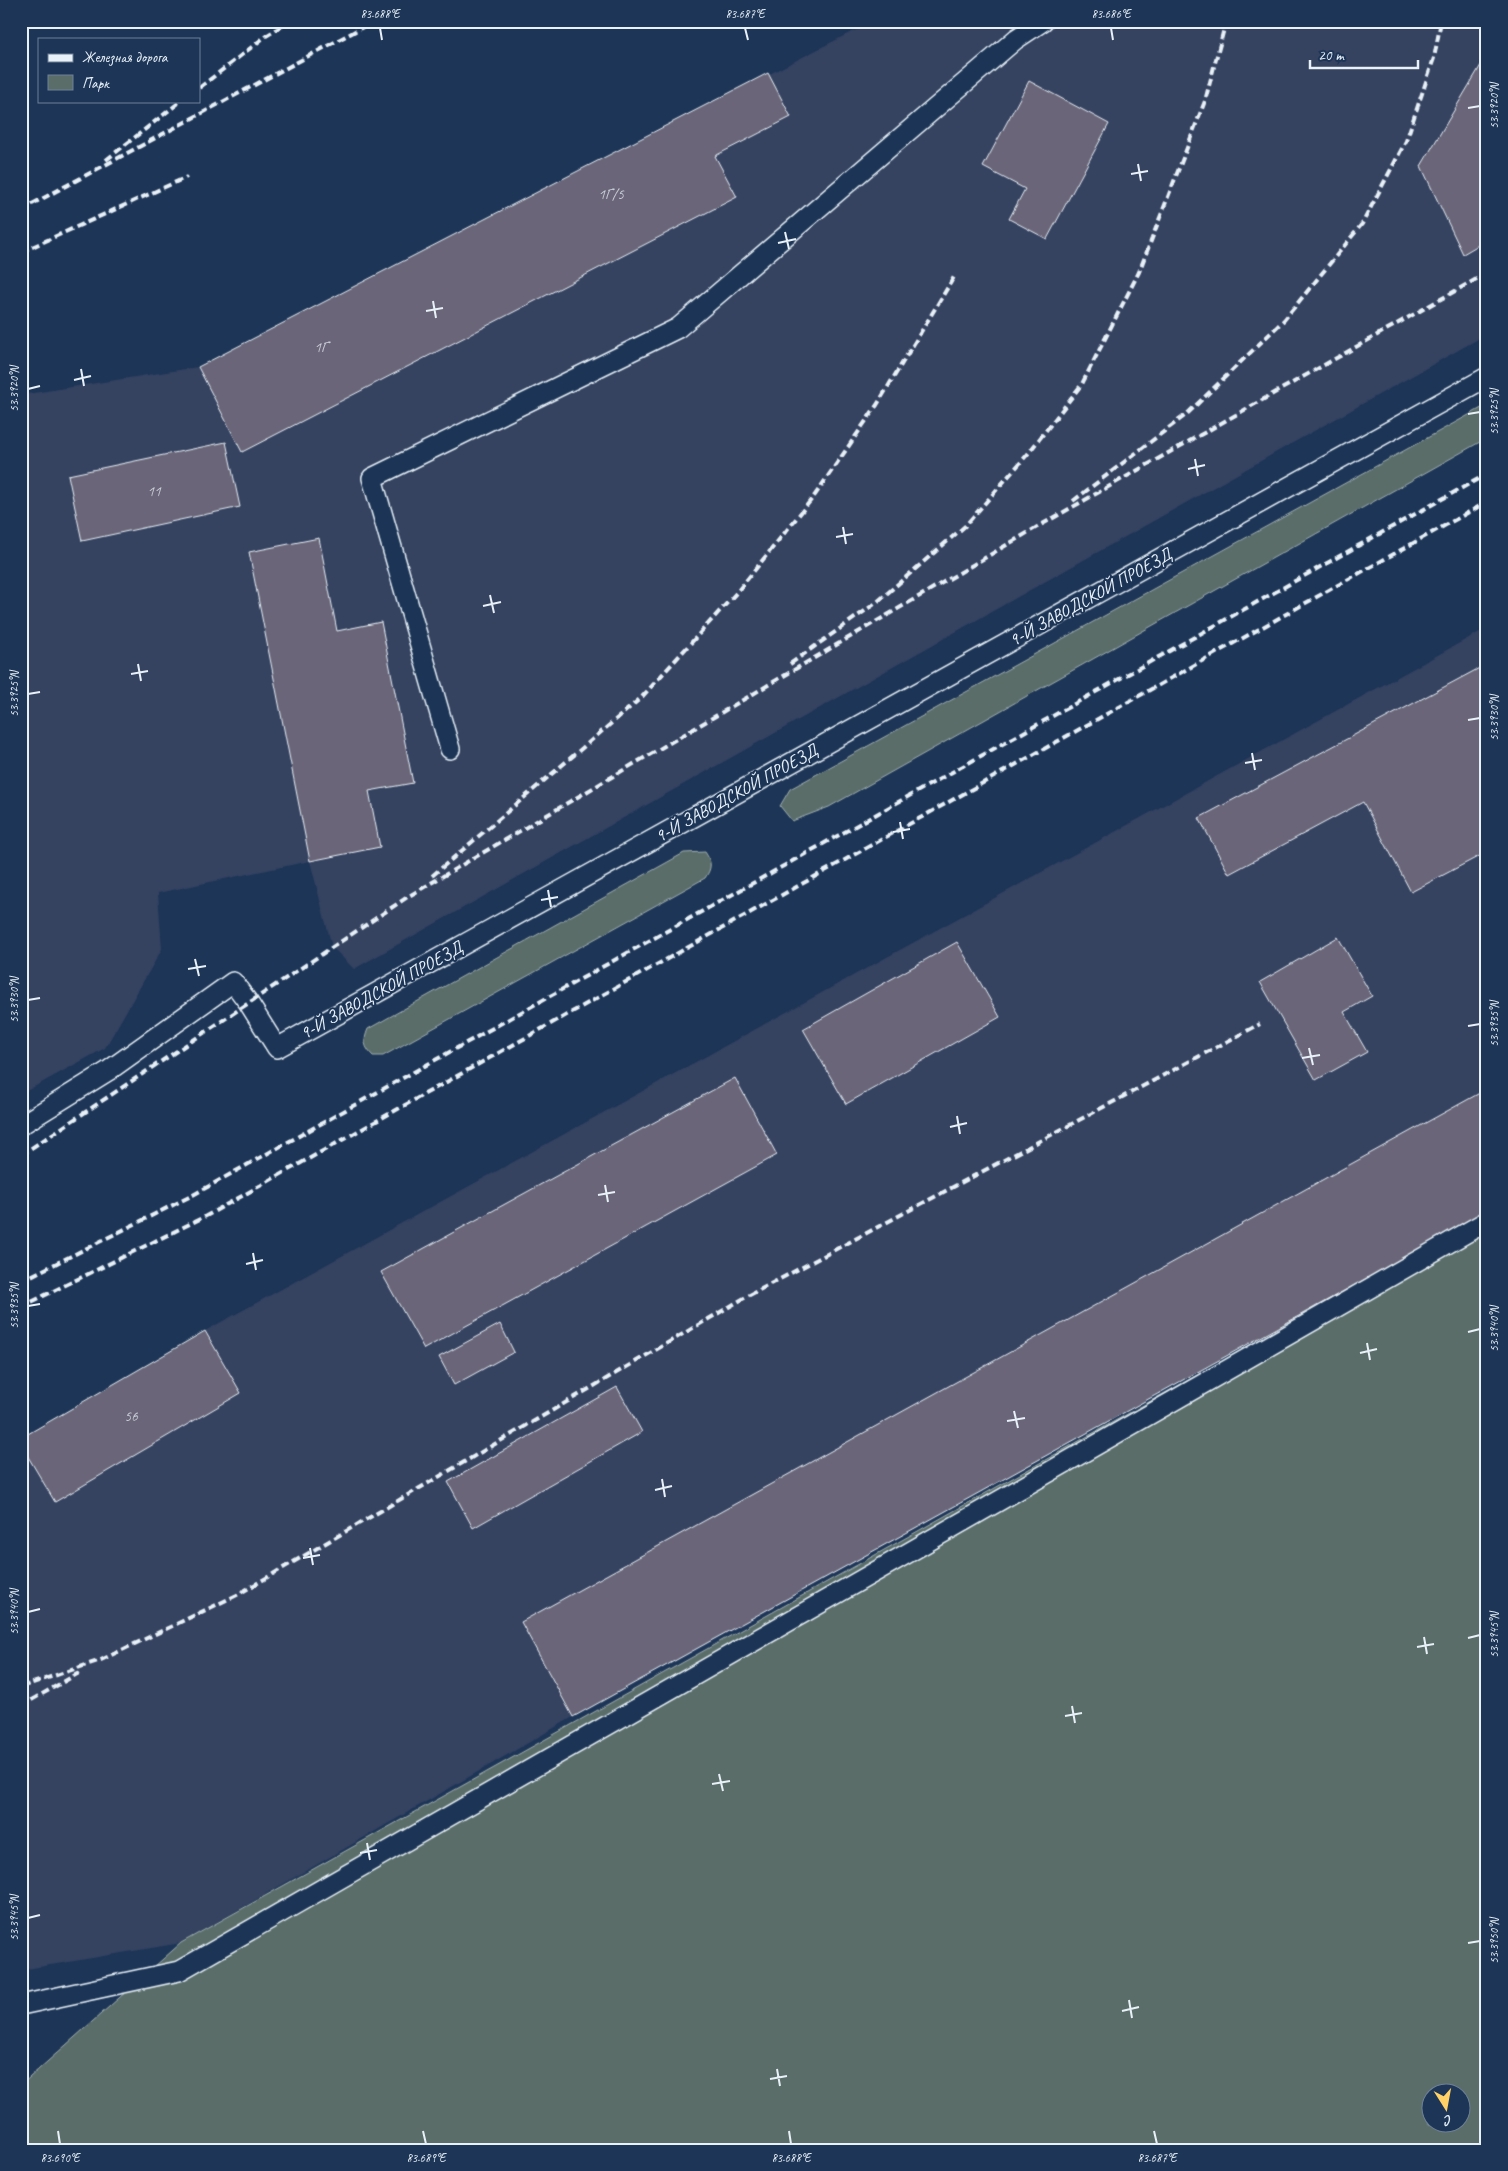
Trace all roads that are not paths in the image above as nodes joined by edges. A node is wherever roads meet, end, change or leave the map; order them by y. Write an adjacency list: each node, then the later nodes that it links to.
1 (1044, 21): 3 (lane)
2 (1487, 377): 4 (lane, 9-Й ЗАВОДСКОЙ ПРОЕЗД)
3 (450, 749)
4 (21, 1125)
5 (1487, 1221): 6 (lane)
6 (21, 2004)

